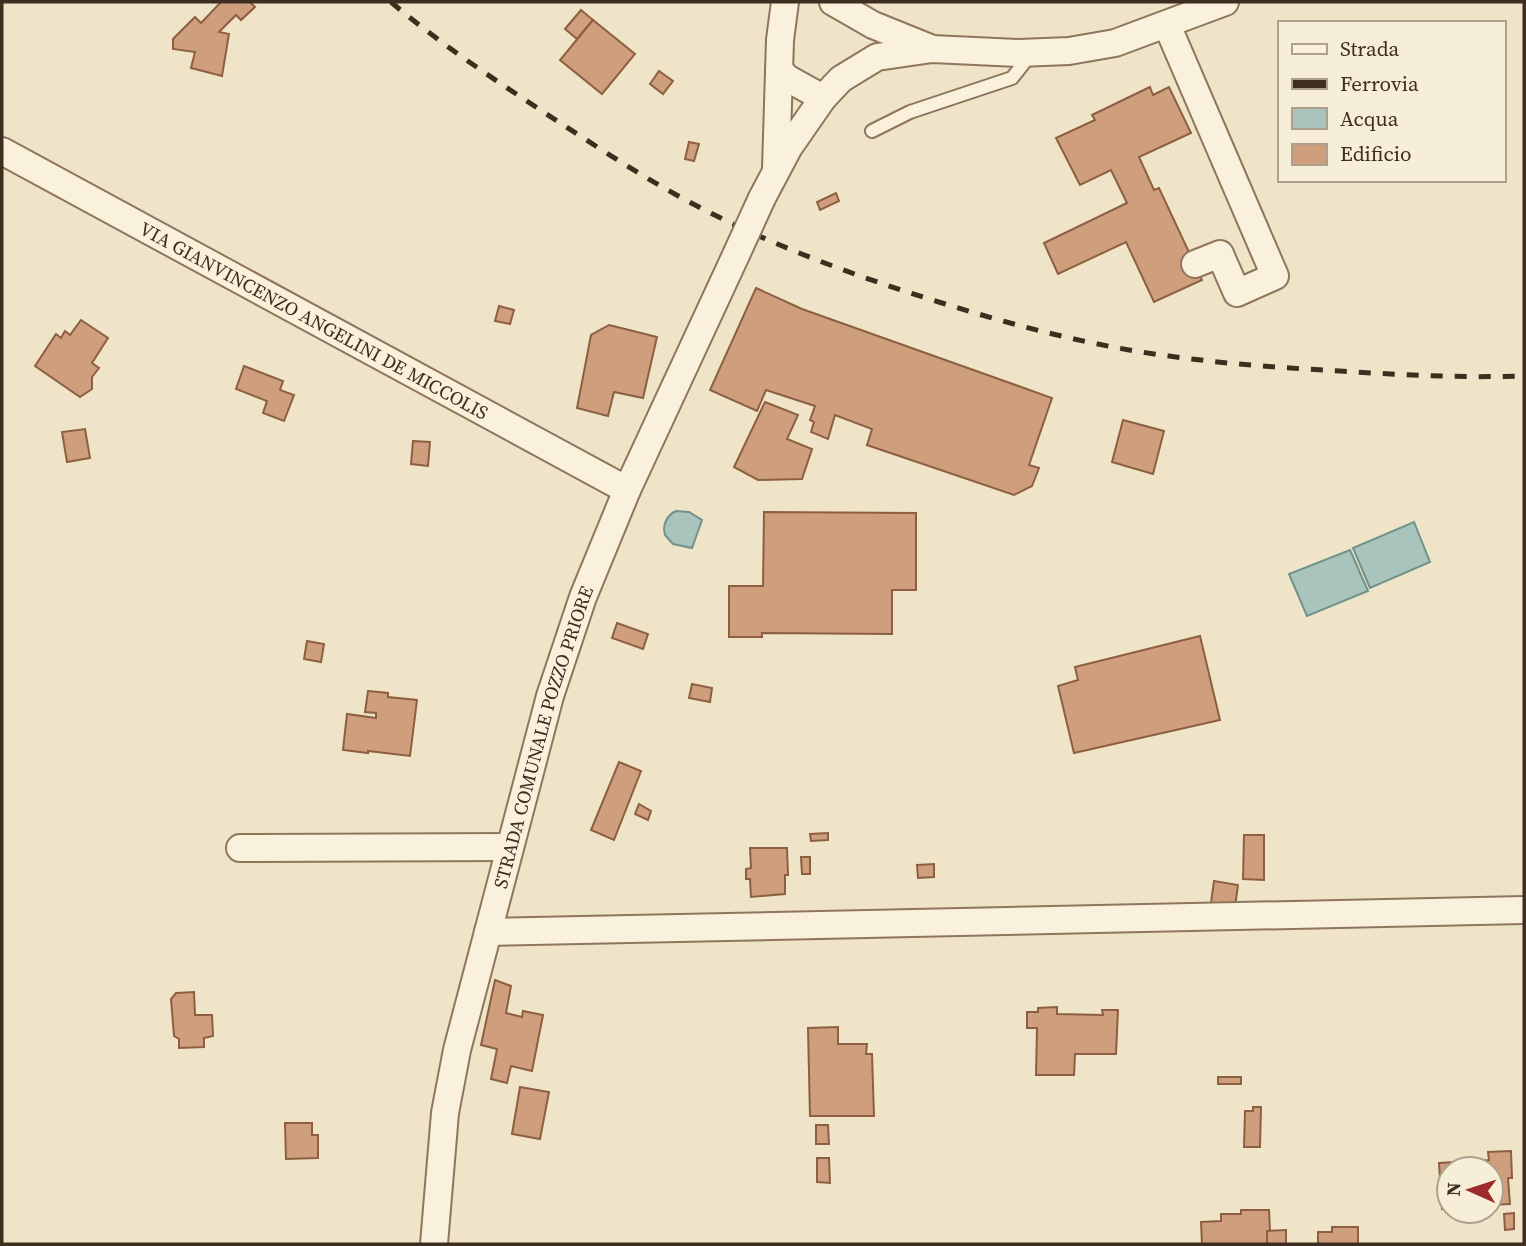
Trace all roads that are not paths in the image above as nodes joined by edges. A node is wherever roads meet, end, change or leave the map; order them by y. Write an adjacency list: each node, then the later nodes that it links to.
1 (785, 2): 7 (street)
2 (834, 2): 5 (street)
3 (1225, 2): 4 (street)
4 (1167, 25): 6 (street); 12 (street)
5 (932, 49): 6 (street); 8 (street, STRADA COMUNALE POZZO PRIORE)
6 (1033, 52): 9 (lane)
7 (779, 70): 8 (street); 11 (street)
8 (823, 98): 11 (street, STRADA COMUNALE POZZO PRIORE)
9 (872, 131)
10 (2, 151): 13 (street, VIA GIANVINCENZO ANGELINI DE MICCOLIS)
11 (776, 171): 13 (street, STRADA COMUNALE POZZO PRIORE, bridge)
12 (1195, 264)
13 (627, 490): 14 (street, STRADA COMUNALE POZZO PRIORE)
14 (510, 847): 15 (street); 17 (street, STRADA COMUNALE POZZO PRIORE)
15 (240, 848)
16 (1524, 910): 17 (street)
17 (488, 932): 18 (street, STRADA COMUNALE POZZO PRIORE)
18 (434, 1244)

